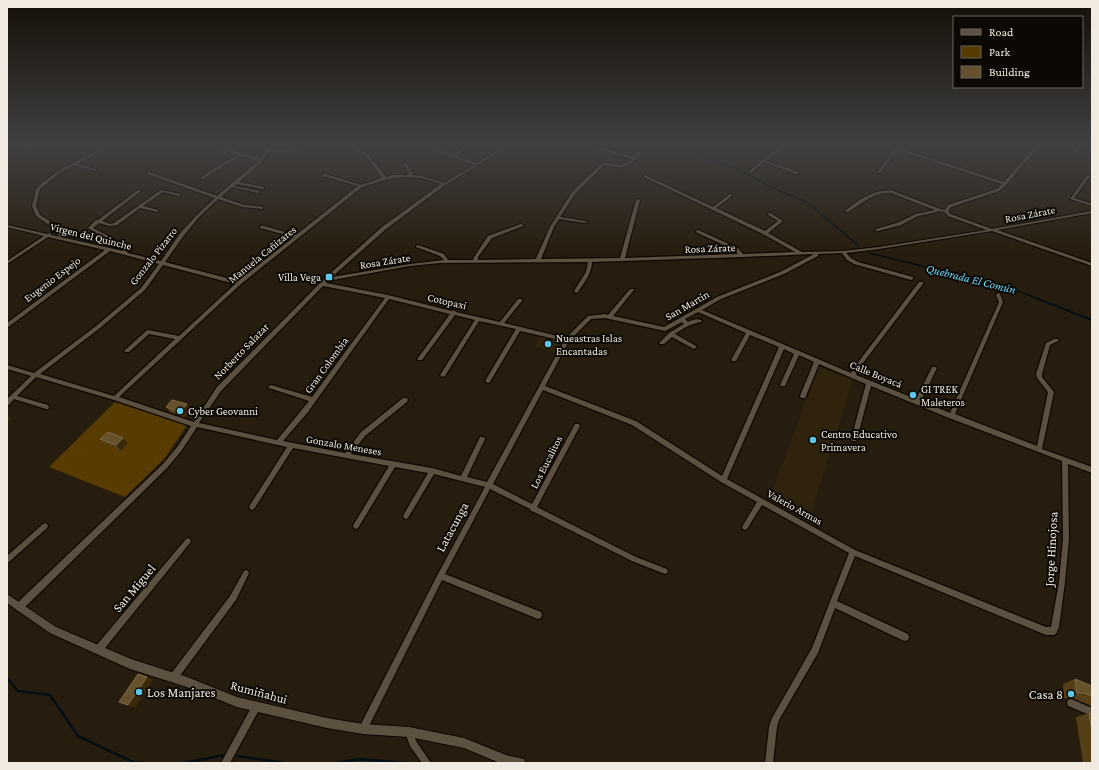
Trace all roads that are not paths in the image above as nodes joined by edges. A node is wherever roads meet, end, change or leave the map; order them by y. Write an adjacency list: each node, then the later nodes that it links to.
1 (48, 181): 46 (street)
2 (170, 181): 22 (street)
3 (345, 181): 16 (street)
4 (378, 181): 16 (street, Manuela Cañizares)
5 (435, 181): 13 (street, Manuela Cañizares)
6 (449, 181): 13 (street, Norberto Salazar)
7 (585, 181): 34 (street)
8 (656, 181): 27 (street)
9 (996, 181): 14 (street)
10 (1008, 181): 14 (street)
11 (1085, 181): 24 (street)
12 (235, 182): 15 (street, Gonzalo Pizarro); 17 (street)
13 (444, 184): 63 (street, Norberto Salazar)
14 (1005, 184): 32 (street)
15 (231, 186): 19 (street); 22 (street, Gonzalo Pizarro)
16 (361, 186): 45 (street, Manuela Cañizares)
17 (263, 188)
18 (139, 191): 35 (street)
19 (258, 192)
20 (179, 195): 25 (street)
21 (731, 195): 27 (street)
22 (217, 198): 26 (street); 60 (street, Gonzalo Pizarro)
23 (638, 200): 54 (street)
24 (1092, 205)
25 (140, 206): 29 (street); 35 (street)
26 (262, 208)
27 (714, 208): 43 (street)
28 (939, 210): 30 (street); 32 (street); 40 (street)
29 (157, 211)
30 (847, 211)
31 (1092, 212): 41 (street, Rosa Zárate)
32 (947, 213): 41 (street)
33 (769, 214): 43 (street)
34 (558, 218): 36 (street); 56 (street)
35 (98, 222): 50 (street)
36 (585, 222)
37 (521, 225): 58 (street)
38 (7, 226): 44 (street, Virgen del Quinche)
39 (262, 227): 45 (street)
40 (878, 230)
41 (991, 230): 49 (street, Rosa Zárate); 61 (street)
42 (698, 231): 53 (street)
43 (766, 233): 51 (street)
44 (49, 234): 46 (street, Virgen del Quinche); 59 (street)
45 (297, 237): 64 (street, Manuela Cañizares)
46 (63, 238): 48 (street, Virgen del Quinche)
47 (418, 246): 57 (street)
48 (109, 249): 50 (street, Virgen del Quinche); 79 (street, Eugenio Espejo)
49 (842, 252): 52 (street, Rosa Zárate); 62 (street)
50 (127, 254): 60 (street, Virgen del Quinche)
51 (803, 254): 52 (street, Rosa Zárate); 53 (street, Rosa Zárate)
52 (818, 254): 71 (street, San Martin)
53 (742, 256): 54 (street, Rosa Zárate)
54 (622, 259): 55 (street, Rosa Zárate)
55 (590, 260): 56 (street, Rosa Zárate); 67 (street)
56 (538, 261): 58 (street, Rosa Zárate)
57 (447, 262): 58 (street, Rosa Zárate); 63 (street, Rosa Zárate)
58 (475, 262)
59 (7, 263)
60 (161, 263): 64 (street, Virgen del Quinche); 98 (street, Gonzalo Pizarro)
61 (1092, 265)
62 (911, 278)
63 (324, 282): 69 (street, Cotopaxi); 113 (street, Norberto Salazar)
64 (239, 283): 83 (street, Manuela Cañizares)
65 (921, 283): 97 (street)
66 (632, 290): 73 (street)
67 (576, 291)
68 (998, 295): 112 (street)
69 (388, 297): 72 (street, Cotopaxi); 107 (street, Gran Colombia)
70 (520, 300): 77 (street)
71 (698, 310): 75 (street, San Martin); 81 (street, Calle Boyacá)
72 (454, 312): 74 (street, Cotopaxi); 91 (street)
73 (609, 317): 75 (street, San Martin); 84 (street, San Martin)
74 (478, 318): 77 (street, Cotopaxi); 96 (street)
75 (682, 319): 78 (street)
76 (699, 321): 78 (street)
77 (501, 324): 80 (street, Cotopaxi)
78 (687, 324): 82 (street)
79 (7, 326)
80 (519, 328): 84 (street, Cotopaxi); 99 (street)
81 (749, 332): 88 (street, Calle Boyacá); 92 (street)
82 (670, 334): 86 (street); 87 (street)
83 (180, 338): 89 (street); 106 (street, Manuela Cañizares)
84 (567, 340): 103 (street, Latacunga)
85 (1056, 340): 119 (street)
86 (662, 343)
87 (694, 347)
88 (782, 347): 90 (street, Calle Boyacá); 126 (street)
89 (127, 352)
90 (797, 353): 93 (street, Calle Boyacá); 101 (street)
91 (420, 359)
92 (734, 360)
93 (817, 362): 97 (street, Calle Boyacá); 104 (street)
94 (7, 368): 98 (street, Gonzalo Meneses)
95 (934, 368): 109 (street)
96 (443, 375)
97 (852, 375): 100 (street, Calle Boyacá)
98 (34, 376): 105 (street, Gonzalo Pizarro); 106 (street, Gonzalo Meneses)
99 (488, 380)
100 (869, 383): 109 (street, Calle Boyacá); 116 (street)
101 (783, 385)
102 (272, 387): 107 (street)
103 (541, 387): 126 (street, Valerio Armas); 127 (street, Latacunga)
104 (803, 396)
105 (12, 397): 110 (street, Gonzalo Pizarro); 111 (street)
106 (115, 398): 113 (street, Gonzalo Meneses)
107 (313, 400): 117 (street, Gran Colombia)
108 (405, 400): 120 (street)
109 (918, 402): 112 (street, Calle Boyacá)
110 (7, 403)
111 (46, 407)
112 (951, 416): 119 (street, Calle Boyacá)
113 (196, 425): 117 (street, Gonzalo Meneses); 143 (street, Norberto Salazar)
114 (577, 426): 130 (street, Los Eucalitos)
115 (482, 439): 125 (street)
116 (854, 439)
117 (278, 444): 118 (street, Gonzalo Meneses)
118 (291, 446): 120 (street, Gonzalo Meneses); 129 (street)
119 (1039, 450): 121 (street, Calle Boyacá)
120 (346, 456): 122 (street, Gonzalo Meneses)
121 (1065, 460): 123 (street, Calle Boyacá); 145 (street, Jorge Hinojosa)
122 (393, 464): 124 (street, Gonzalo Meneses); 133 (street)
123 (1092, 470)
124 (432, 471): 125 (street, Gonzalo Meneses); 131 (street)
125 (463, 479): 127 (street, Gonzalo Meneses)
126 (723, 480): 128 (street, Valerio Armas)
127 (488, 485): 130 (street, Gonzalo Meneses); 140 (street, Latacunga)
128 (761, 501): 134 (street); 136 (street, Valerio Armas)
129 (252, 507)
130 (533, 509): 138 (street, Gonzalo Meneses)
131 (406, 516)
132 (45, 526): 137 (street)
133 (356, 526)
134 (745, 527)
135 (188, 541): 147 (street, San Miguel)
136 (853, 552): 142 (street); 145 (street, Valerio Armas)
137 (7, 560)
138 (665, 571)
139 (246, 573): 148 (street)
140 (440, 576): 144 (street); 152 (street, Latacunga)
141 (7, 598): 143 (street, Rumiñahui)
142 (833, 603): 146 (street); 157 (street)
143 (19, 606): 147 (street, Rumiñahui)
144 (538, 616)
145 (1046, 631)
146 (905, 637)
147 (98, 650): 148 (street, Rumiñahui)
148 (173, 678): 150 (street, Rumiñahui)
149 (1072, 703): 151 (street)
150 (256, 707): 152 (street, Rumiñahui); 154 (street)
151 (1092, 712)
152 (363, 729): 153 (street, Rumiñahui)
153 (409, 732): 155 (street); 156 (street, Rumiñahui)
154 (225, 763)
155 (427, 763)
156 (520, 763)
157 (769, 763)

